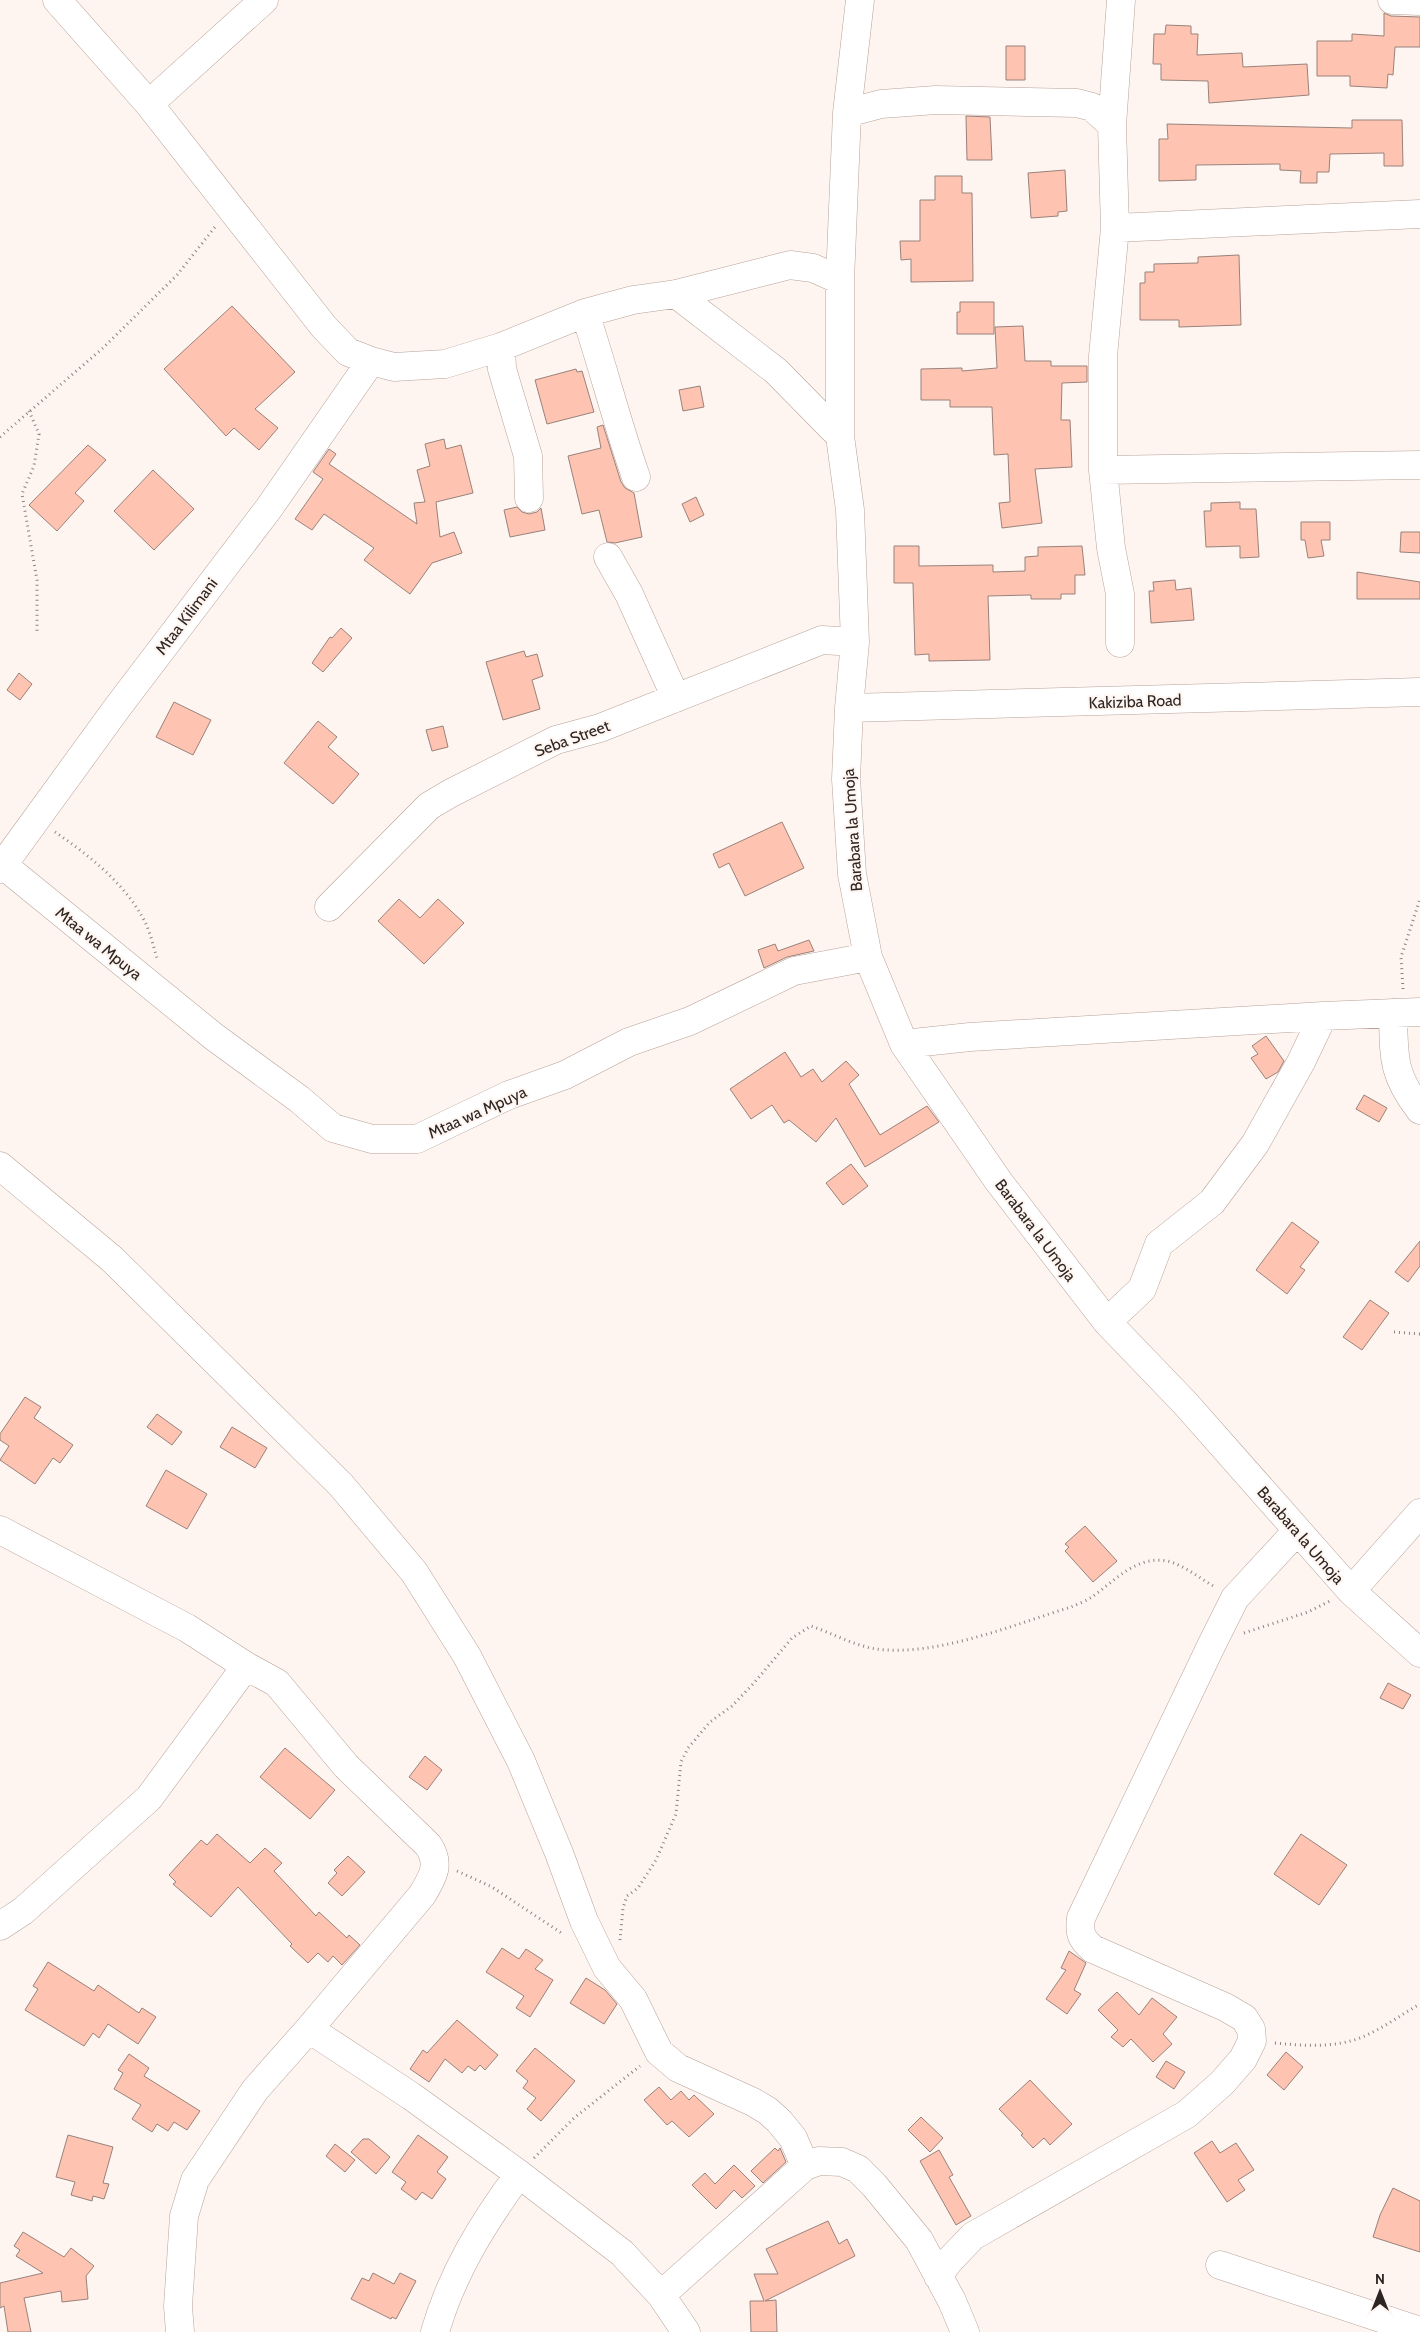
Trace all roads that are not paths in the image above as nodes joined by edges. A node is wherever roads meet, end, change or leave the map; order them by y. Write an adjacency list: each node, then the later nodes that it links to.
1 (57, 0): 7 (street)
2 (264, 0): 7 (street)
3 (860, 0): 8 (street, Barabara la Umoja)
4 (1121, 0): 9 (street)
5 (1392, 0): 6 (street)
6 (1420, 1)
7 (149, 104): 16 (street)
8 (847, 113): 9 (street); 12 (street, Barabara la Umoja)
9 (1112, 125): 11 (street)
10 (1420, 214): 11 (street)
11 (1115, 228): 19 (street)
12 (840, 280): 13 (street); 17 (street, Barabara la Umoja)
13 (676, 294): 14 (street); 17 (street)
14 (585, 313): 15 (street); 20 (street)
15 (501, 347): 16 (street); 21 (street)
16 (370, 361): 28 (street, Mtaa Kilimani)
17 (840, 436): 23 (street, Barabara la Umoja)
18 (1420, 466): 19 (street)
19 (1103, 470): 24 (street)
20 (636, 477)
21 (529, 498)
22 (608, 557): 26 (street)
23 (855, 642): 26 (street, Seba Street); 27 (street, Barabara la Umoja)
24 (1120, 643)
25 (1420, 692): 27 (street, Kakiziba Road)
26 (676, 698): 29 (street, Seba Street)
27 (849, 708): 30 (street, Barabara la Umoja)
28 (2, 867): 30 (street, Mtaa wa Mpuya)
29 (329, 907)
30 (868, 957): 33 (street, Barabara la Umoja)
31 (1406, 1012): 32 (street); 34 (street)
32 (1323, 1016): 33 (street); 36 (street)
33 (904, 1044): 36 (street, Barabara la Umoja)
34 (1420, 1110)
35 (0, 1166): 45 (street)
36 (1107, 1322): 39 (street, Barabara la Umoja)
37 (1420, 1513): 40 (street)
38 (0, 1530): 42 (street)
39 (1297, 1531): 40 (street, Barabara la Umoja); 48 (street)
40 (1351, 1591): 41 (street, Barabara la Umoja)
41 (1420, 1653)
42 (246, 1666): 43 (street); 44 (street)
43 (0, 1926)
44 (310, 2029): 46 (street); 51 (street)
45 (805, 2166): 48 (street); 49 (street)
46 (519, 2174): 49 (street); 52 (street)
47 (1220, 2265): 50 (street)
48 (938, 2276): 54 (street)
49 (661, 2295): 53 (street)
50 (1420, 2331)
51 (180, 2332)
52 (435, 2332)
53 (686, 2332)
54 (965, 2332)

